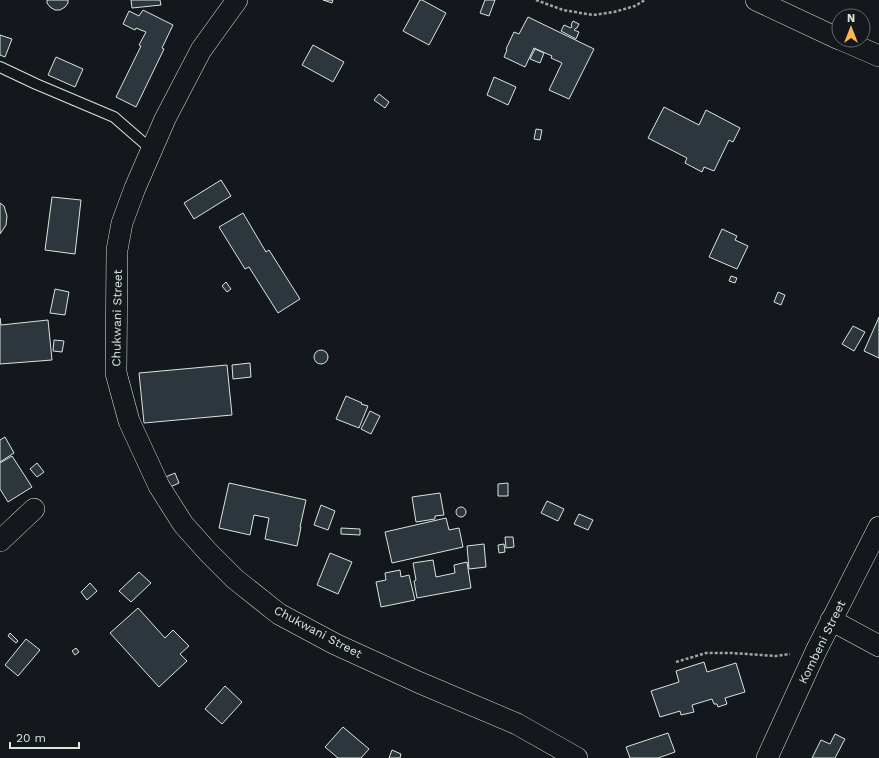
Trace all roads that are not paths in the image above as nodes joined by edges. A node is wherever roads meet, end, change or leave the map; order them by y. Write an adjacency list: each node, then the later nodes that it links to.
1 (237, 0): 7 (street, Chukwani Street)
2 (756, 0): 3 (street)
3 (831, 35)
4 (860, 48): 5 (street)
5 (879, 56)
6 (0, 67): 7 (lane)
7 (152, 150): 13 (street, Chukwani Street)
8 (34, 509): 10 (street)
9 (879, 527): 11 (street, Kombeni Street)
10 (0, 541)
11 (832, 620): 12 (street); 14 (street, Kombeni Street)
12 (879, 646)
13 (577, 758)
14 (767, 758)

